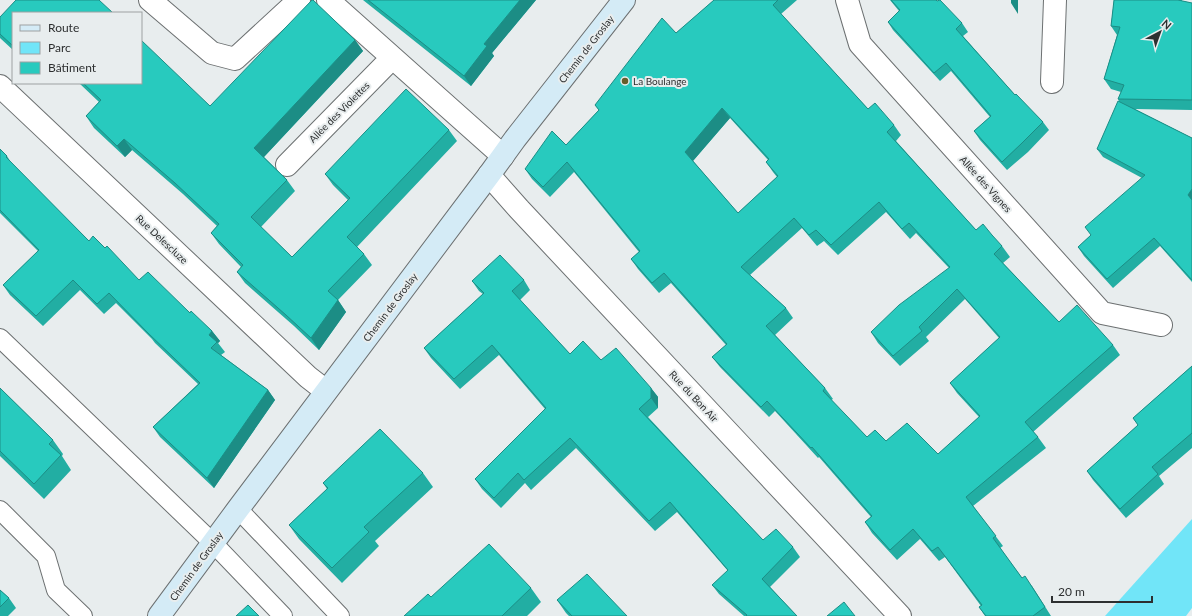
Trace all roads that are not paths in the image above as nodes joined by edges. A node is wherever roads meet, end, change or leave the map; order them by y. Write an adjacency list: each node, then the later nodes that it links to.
1 (150, 0): 2 (street)
2 (299, 0)
3 (328, 0): 7 (street)
4 (624, 0): 10 (street, Chemin de Groslay)
5 (847, 0): 13 (street, Allée des Vignes)
6 (1055, 0): 8 (street)
7 (392, 58): 10 (street); 11 (street, Allée des Violettes)
8 (1052, 82)
9 (0, 86): 15 (street, Rue Delescluze)
10 (503, 156): 12 (street, Chemin de Groslay)
11 (286, 165)
12 (489, 175): 15 (street, Chemin de Groslay); 23 (street, Rue du Bon Air)
13 (1161, 325)
14 (0, 338): 18 (lane)
15 (326, 391): 16 (street, Chemin de Groslay)
16 (238, 509): 18 (street, Chemin de Groslay); 22 (lane)
17 (0, 510): 19 (lane)
18 (213, 543): 20 (street, Chemin de Groslay); 21 (lane)
19 (83, 616)
20 (159, 616)
21 (283, 616)
22 (340, 616)
23 (900, 616)

